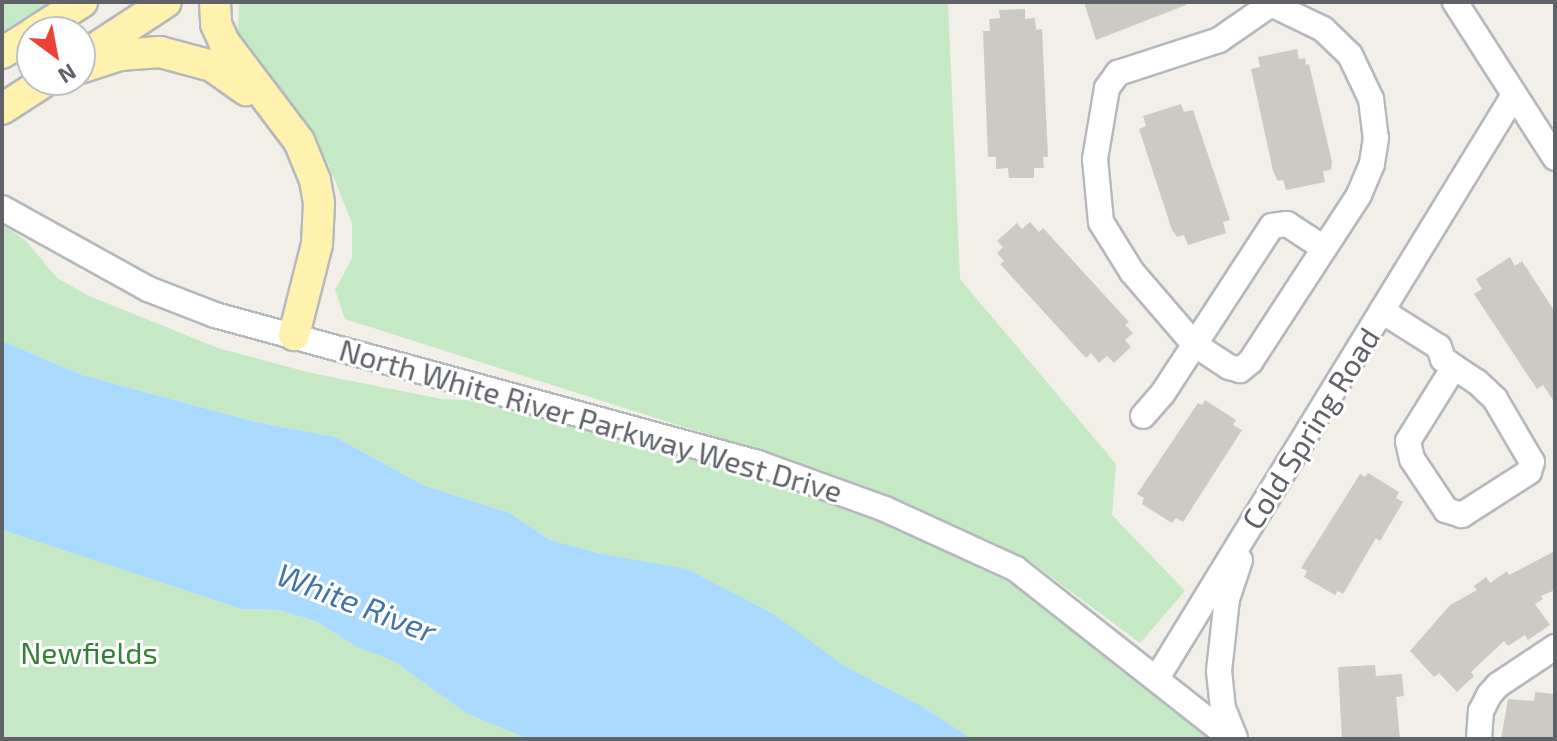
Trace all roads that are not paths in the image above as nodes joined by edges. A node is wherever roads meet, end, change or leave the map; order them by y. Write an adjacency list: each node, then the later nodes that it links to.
1 (82, 2): 6 (main road)
2 (166, 2): 7 (main road)
3 (215, 2): 12 (main road)
4 (1455, 2): 9 (street)
5 (1271, 3): 15 (street); 18 (street)
6 (60, 16)
7 (96, 48)
8 (96, 63): 12 (main road)
9 (1514, 95): 13 (street); 16 (street, Cold Spring Road)
10 (22, 96): 11 (main road)
11 (2, 109)
12 (299, 141): 17 (main road)
13 (1555, 158)
14 (2, 208): 17 (street, North White River Parkway West Drive)
15 (1324, 248): 18 (street); 18 (street)
16 (1378, 316): 19 (street); 21 (street, Cold Spring Road)
17 (294, 335): 23 (street, North White River Parkway West Drive)
18 (1194, 344): 20 (street)
19 (1448, 363): 19 (street)
20 (1143, 416)
21 (1255, 517): 23 (street, Cold Spring Road); 24 (street)
22 (1555, 647): 25 (street)
23 (1157, 678): 24 (street)
24 (1234, 739)
25 (1479, 739)

